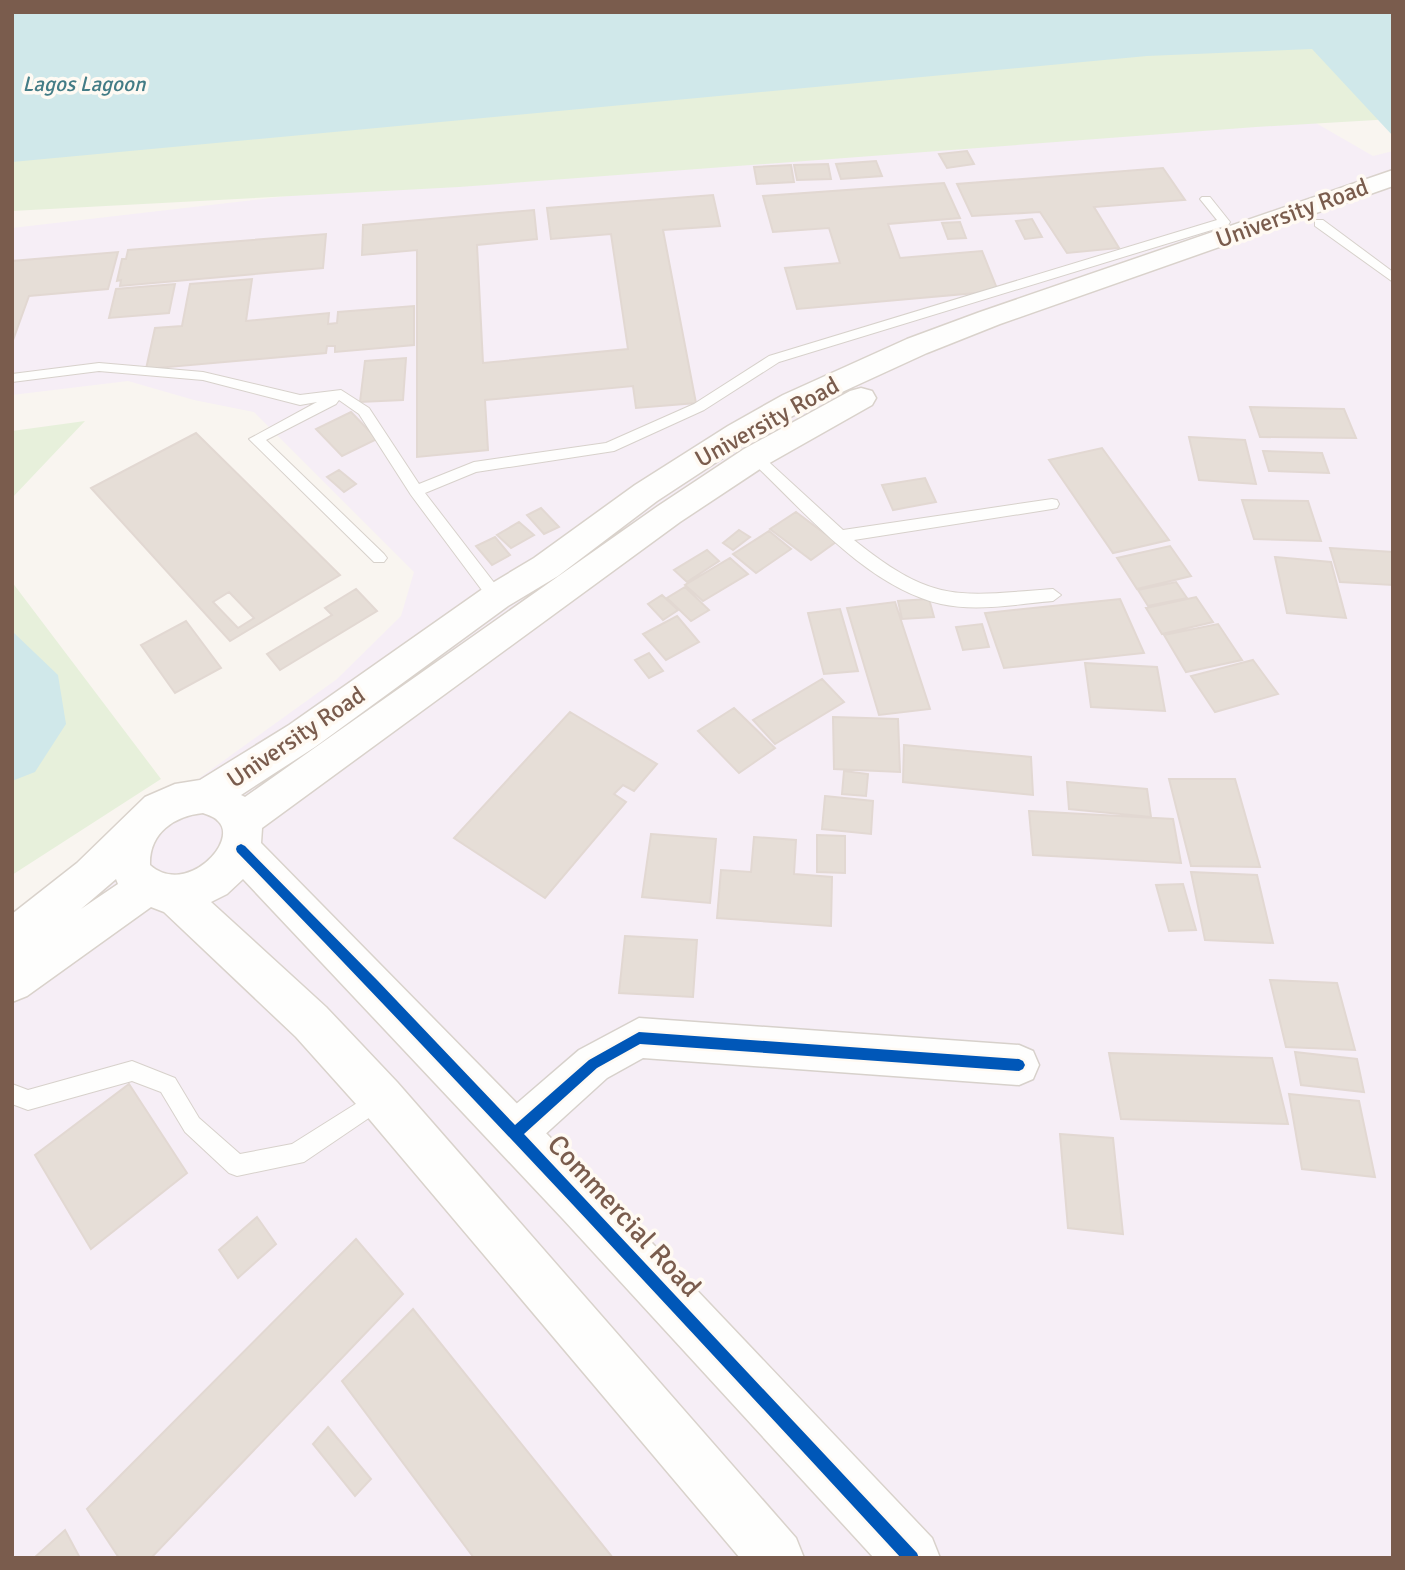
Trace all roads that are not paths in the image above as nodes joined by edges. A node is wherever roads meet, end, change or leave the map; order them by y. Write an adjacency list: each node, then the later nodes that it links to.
1 (1393, 177): 14 (main road, University Road)
2 (1393, 195): 4 (main road, University Road)
3 (1206, 199): 9 (lane)
4 (1319, 223): 5 (lane); 8 (main road, University Road)
5 (1393, 278)
6 (12, 378): 7 (lane)
7 (341, 395): 9 (lane); 12 (lane)
8 (755, 457): 11 (lane); 17 (main road, University Road)
9 (416, 491): 14 (lane)
10 (1052, 504): 11 (lane)
11 (842, 536): 13 (lane)
12 (379, 558)
13 (1053, 595)
14 (496, 597): 15 (main road, University Road)
15 (207, 796): 16 (main road); 17 (main road)
16 (138, 830): 18 (main road); 19 (main road)
17 (241, 835): 18 (main road); 24 (main road, Commercial Road)
18 (160, 891): 20 (main road); 23 (main road)
19 (12, 940)
20 (12, 982)
21 (1019, 1065): 24 (street)
22 (12, 1094): 23 (lane)
23 (381, 1098): 25 (main road)
24 (514, 1133): 26 (main road, Commercial Road)
25 (776, 1558)
26 (912, 1558)

